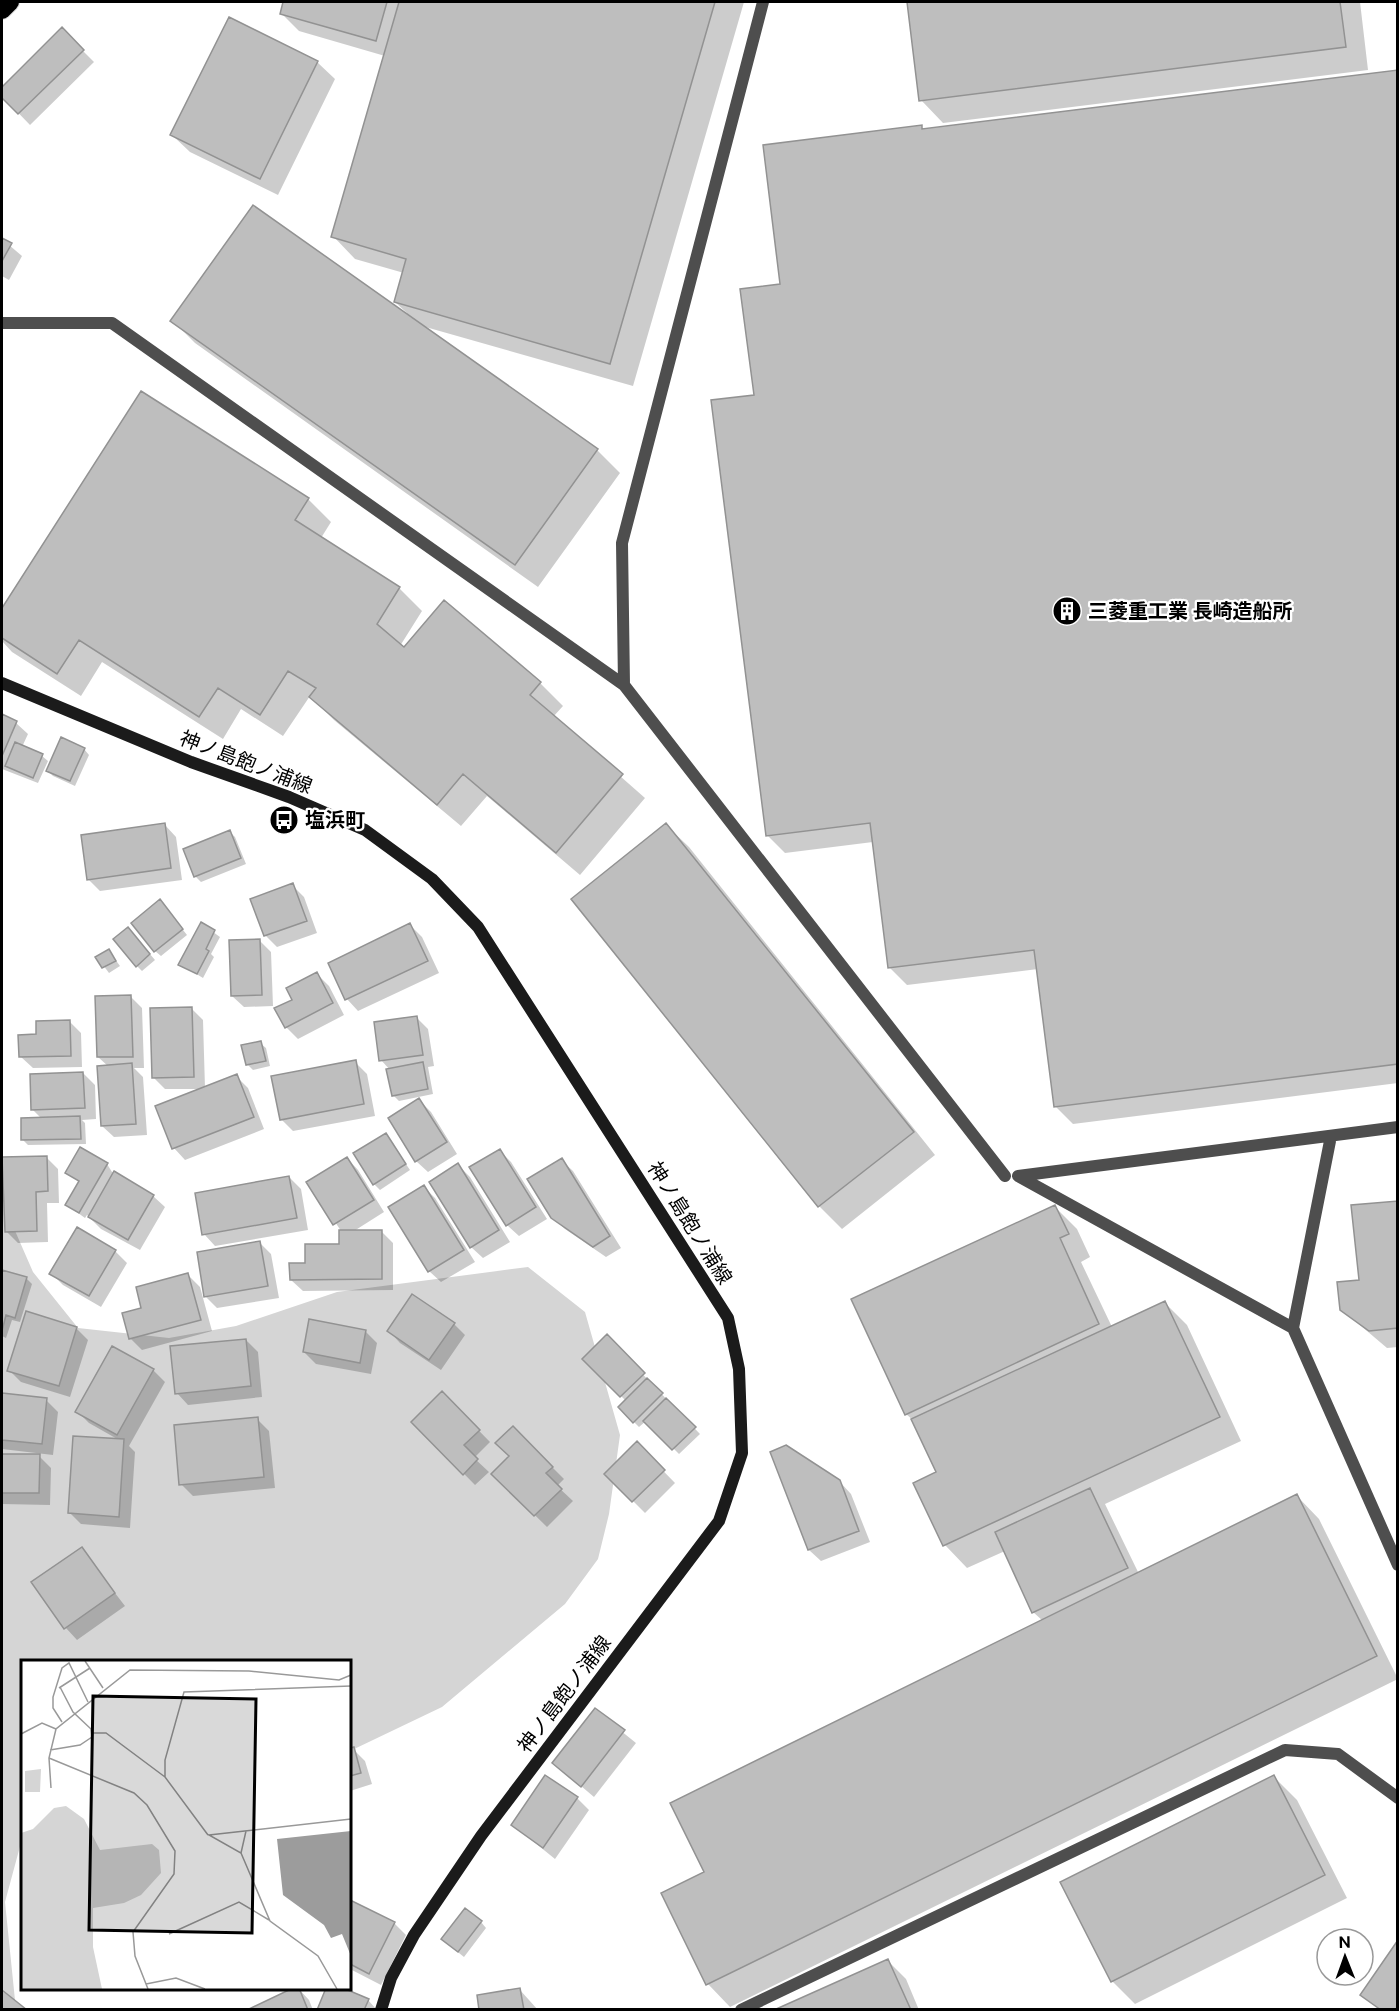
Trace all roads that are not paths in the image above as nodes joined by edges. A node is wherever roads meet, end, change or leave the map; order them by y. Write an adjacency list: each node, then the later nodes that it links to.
1 (10, 2): 3 (highway)
2 (763, 2): 6 (lane)
3 (2, 10)
4 (2, 323): 6 (lane)
5 (2, 683): 13 (main road, 神ノ島飽ノ浦線)
6 (624, 685): 9 (lane)
7 (1398, 1127): 8 (lane)
8 (1331, 1136): 10 (lane); 10 (lane)
9 (1005, 1176)
10 (1293, 1328): 11 (lane)
11 (1398, 1565)
12 (1398, 1798): 14 (lane)
13 (381, 2010)
14 (741, 2010)

